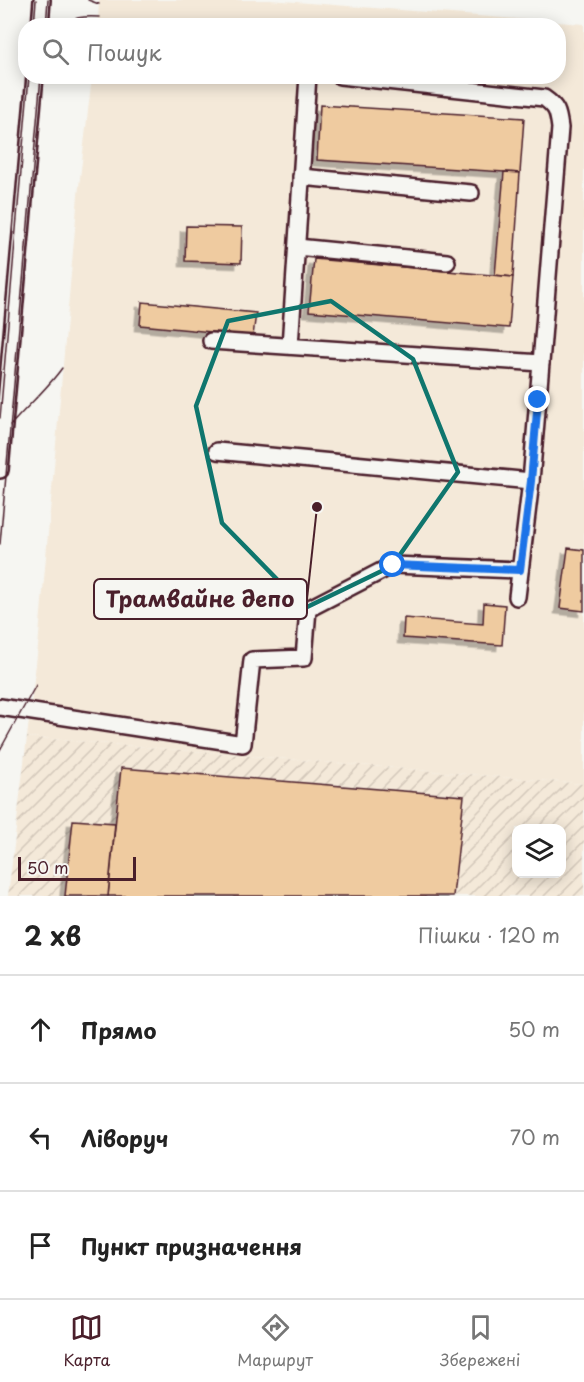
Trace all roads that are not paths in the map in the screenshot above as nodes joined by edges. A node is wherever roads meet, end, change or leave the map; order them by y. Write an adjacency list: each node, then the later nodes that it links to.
1 (42, 0): 2 (street)
2 (41, 18)
3 (34, 84): 14 (street)
4 (307, 84): 6 (street)
5 (414, 84): 12 (street)
6 (301, 177): 7 (street); 8 (street)
7 (471, 193)
8 (297, 247): 9 (street); 11 (street)
9 (447, 262)
10 (211, 342): 11 (street)
11 (290, 346): 12 (street)
12 (542, 363): 15 (street)
13 (217, 451): 15 (street)
14 (0, 470)
15 (531, 481): 16 (street)
16 (520, 570): 17 (street); 18 (street)
17 (517, 597)
18 (0, 707)

